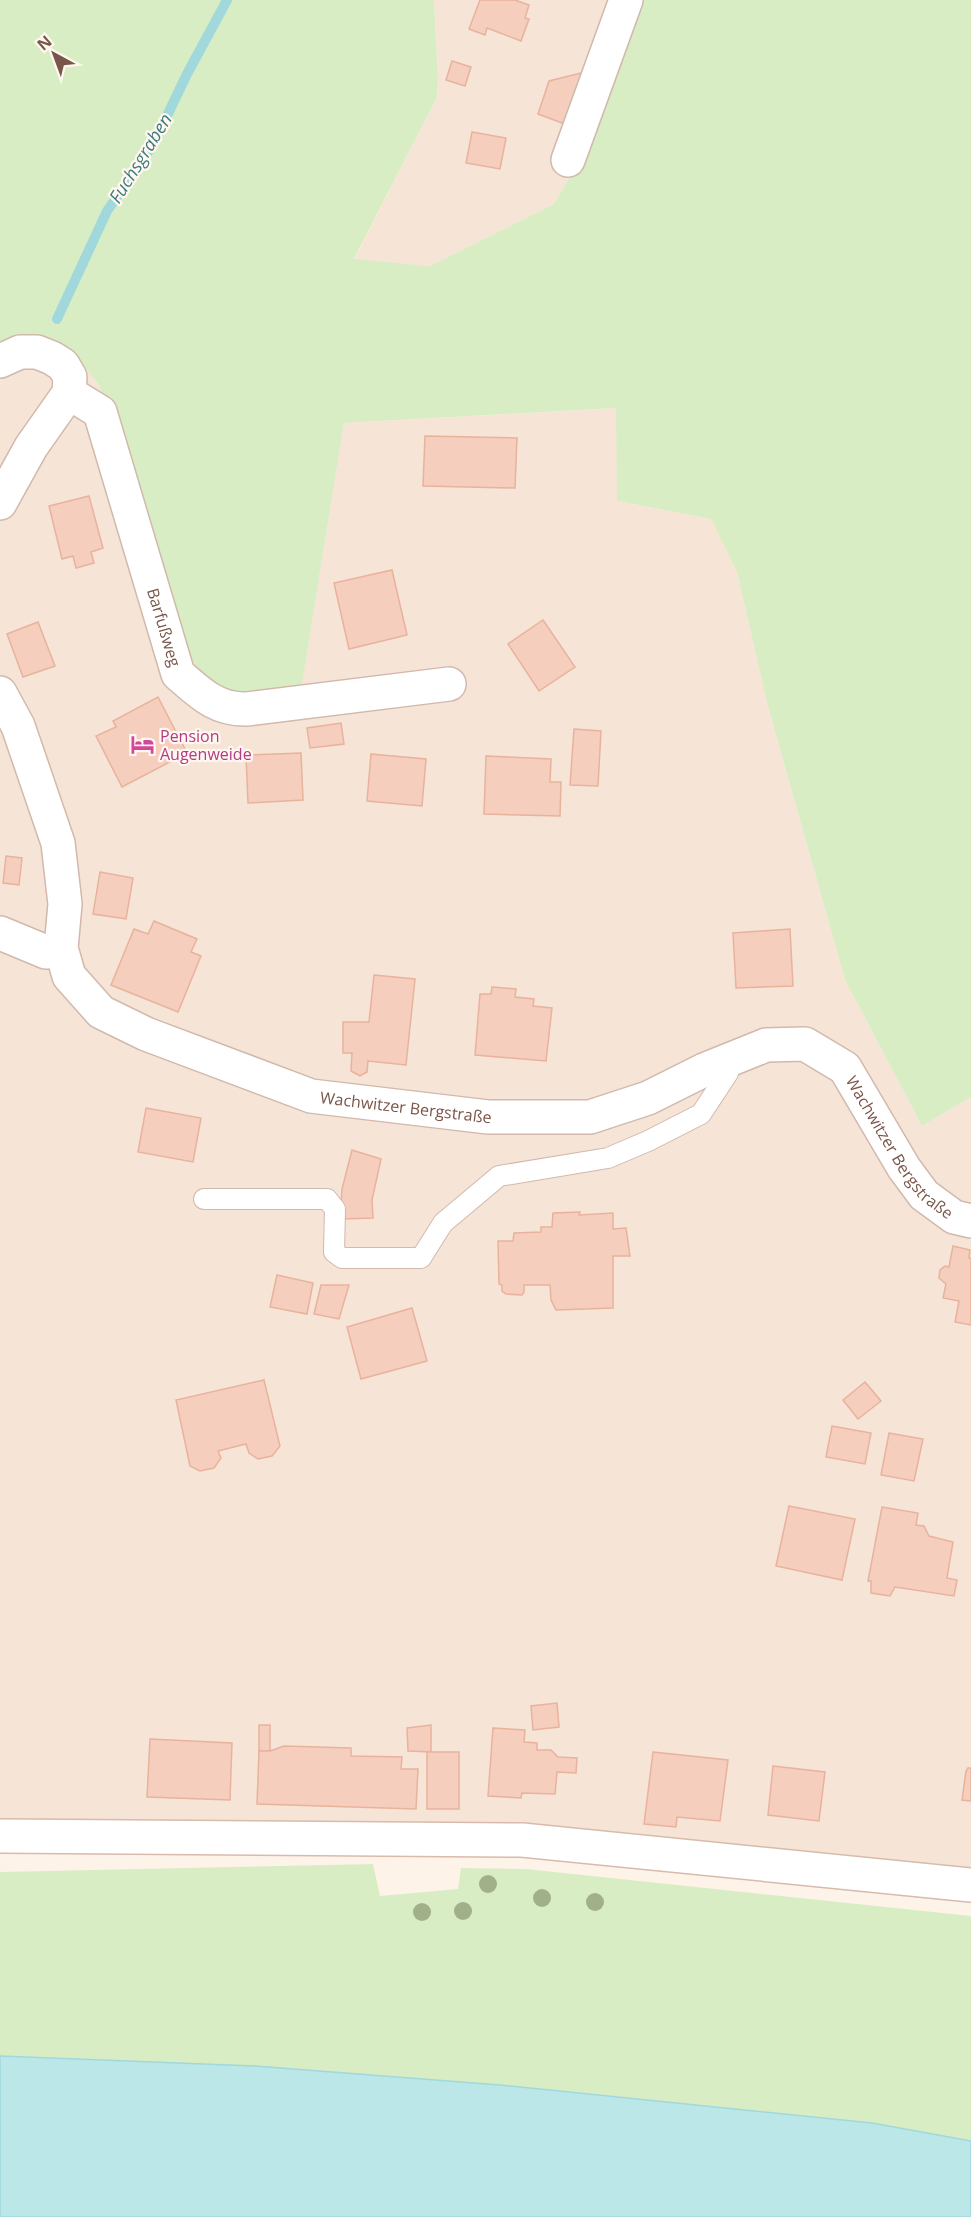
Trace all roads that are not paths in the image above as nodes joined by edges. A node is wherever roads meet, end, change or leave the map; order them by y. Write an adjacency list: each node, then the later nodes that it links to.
1 (626, 0): 2 (street)
2 (568, 160)
3 (0, 361): 4 (street)
4 (69, 393): 5 (street); 6 (street, Barfußweg)
5 (0, 503)
6 (449, 684)
7 (0, 693): 9 (street, Wachwitzer Bergstraße)
8 (0, 933): 9 (street)
9 (61, 948): 10 (street, Wachwitzer Bergstraße)
10 (724, 1062): 11 (lane); 12 (street, Wachwitzer Bergstraße)
11 (204, 1199)
12 (971, 1221)
13 (0, 1836): 14 (street)
14 (971, 1885)

